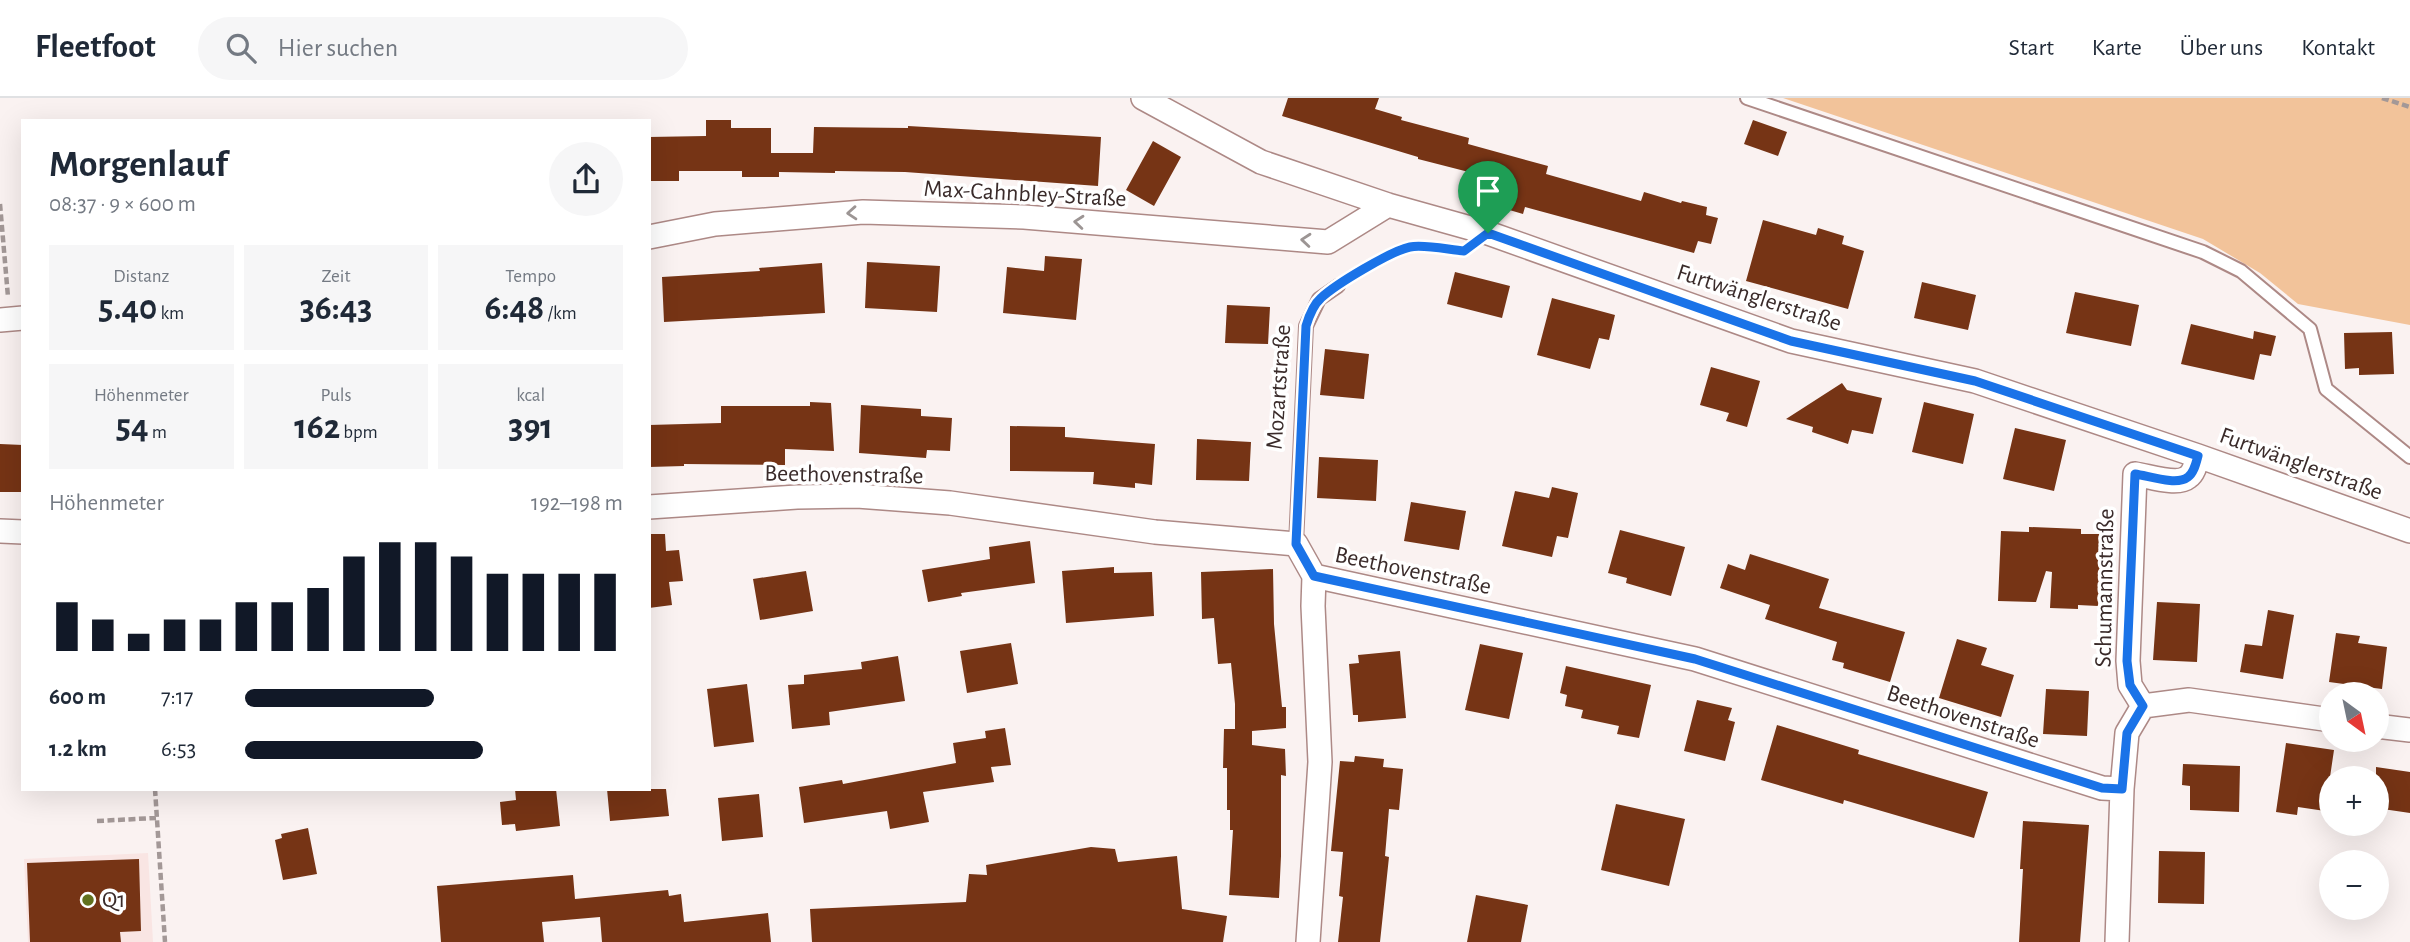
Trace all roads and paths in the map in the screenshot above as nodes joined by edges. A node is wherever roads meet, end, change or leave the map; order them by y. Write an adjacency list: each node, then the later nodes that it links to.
1 (1143, 98): 6 (street, Furtwänglerstraße)
2 (1747, 98): 12 (lane, Furtwänglerstraße)
3 (2382, 98): 4 (path)
4 (2410, 107)
5 (0, 204): 10 (path)
6 (1388, 205): 7 (street, Max-Cahnbley-Straße, one-way to 7); 11 (street, Furtwänglerstraße)
7 (651, 237)
8 (1451, 250): 9 (path)
9 (1338, 286): 17 (lane, Mozartstraße)
10 (11, 319)
11 (2198, 456): 15 (street, Furtwänglerstraße); 19 (street, Schumannstraße)
12 (2410, 457)
13 (651, 507): 17 (street, Beethovenstraße)
14 (0, 531): 16 (street)
15 (2410, 531)
16 (21, 532)
17 (1296, 544): 18 (street, Beethovenstraße)
18 (1314, 576): 23 (street, Beethovenstraße); 28 (street)
19 (2143, 706): 20 (street); 23 (street)
20 (2319, 718)
21 (2389, 728): 22 (street)
22 (2410, 730)
23 (2122, 789): 29 (street)
24 (155, 791): 25 (path)
25 (156, 818): 26 (path); 27 (path)
26 (97, 821)
27 (165, 942)
28 (1308, 942)
29 (2117, 942)

